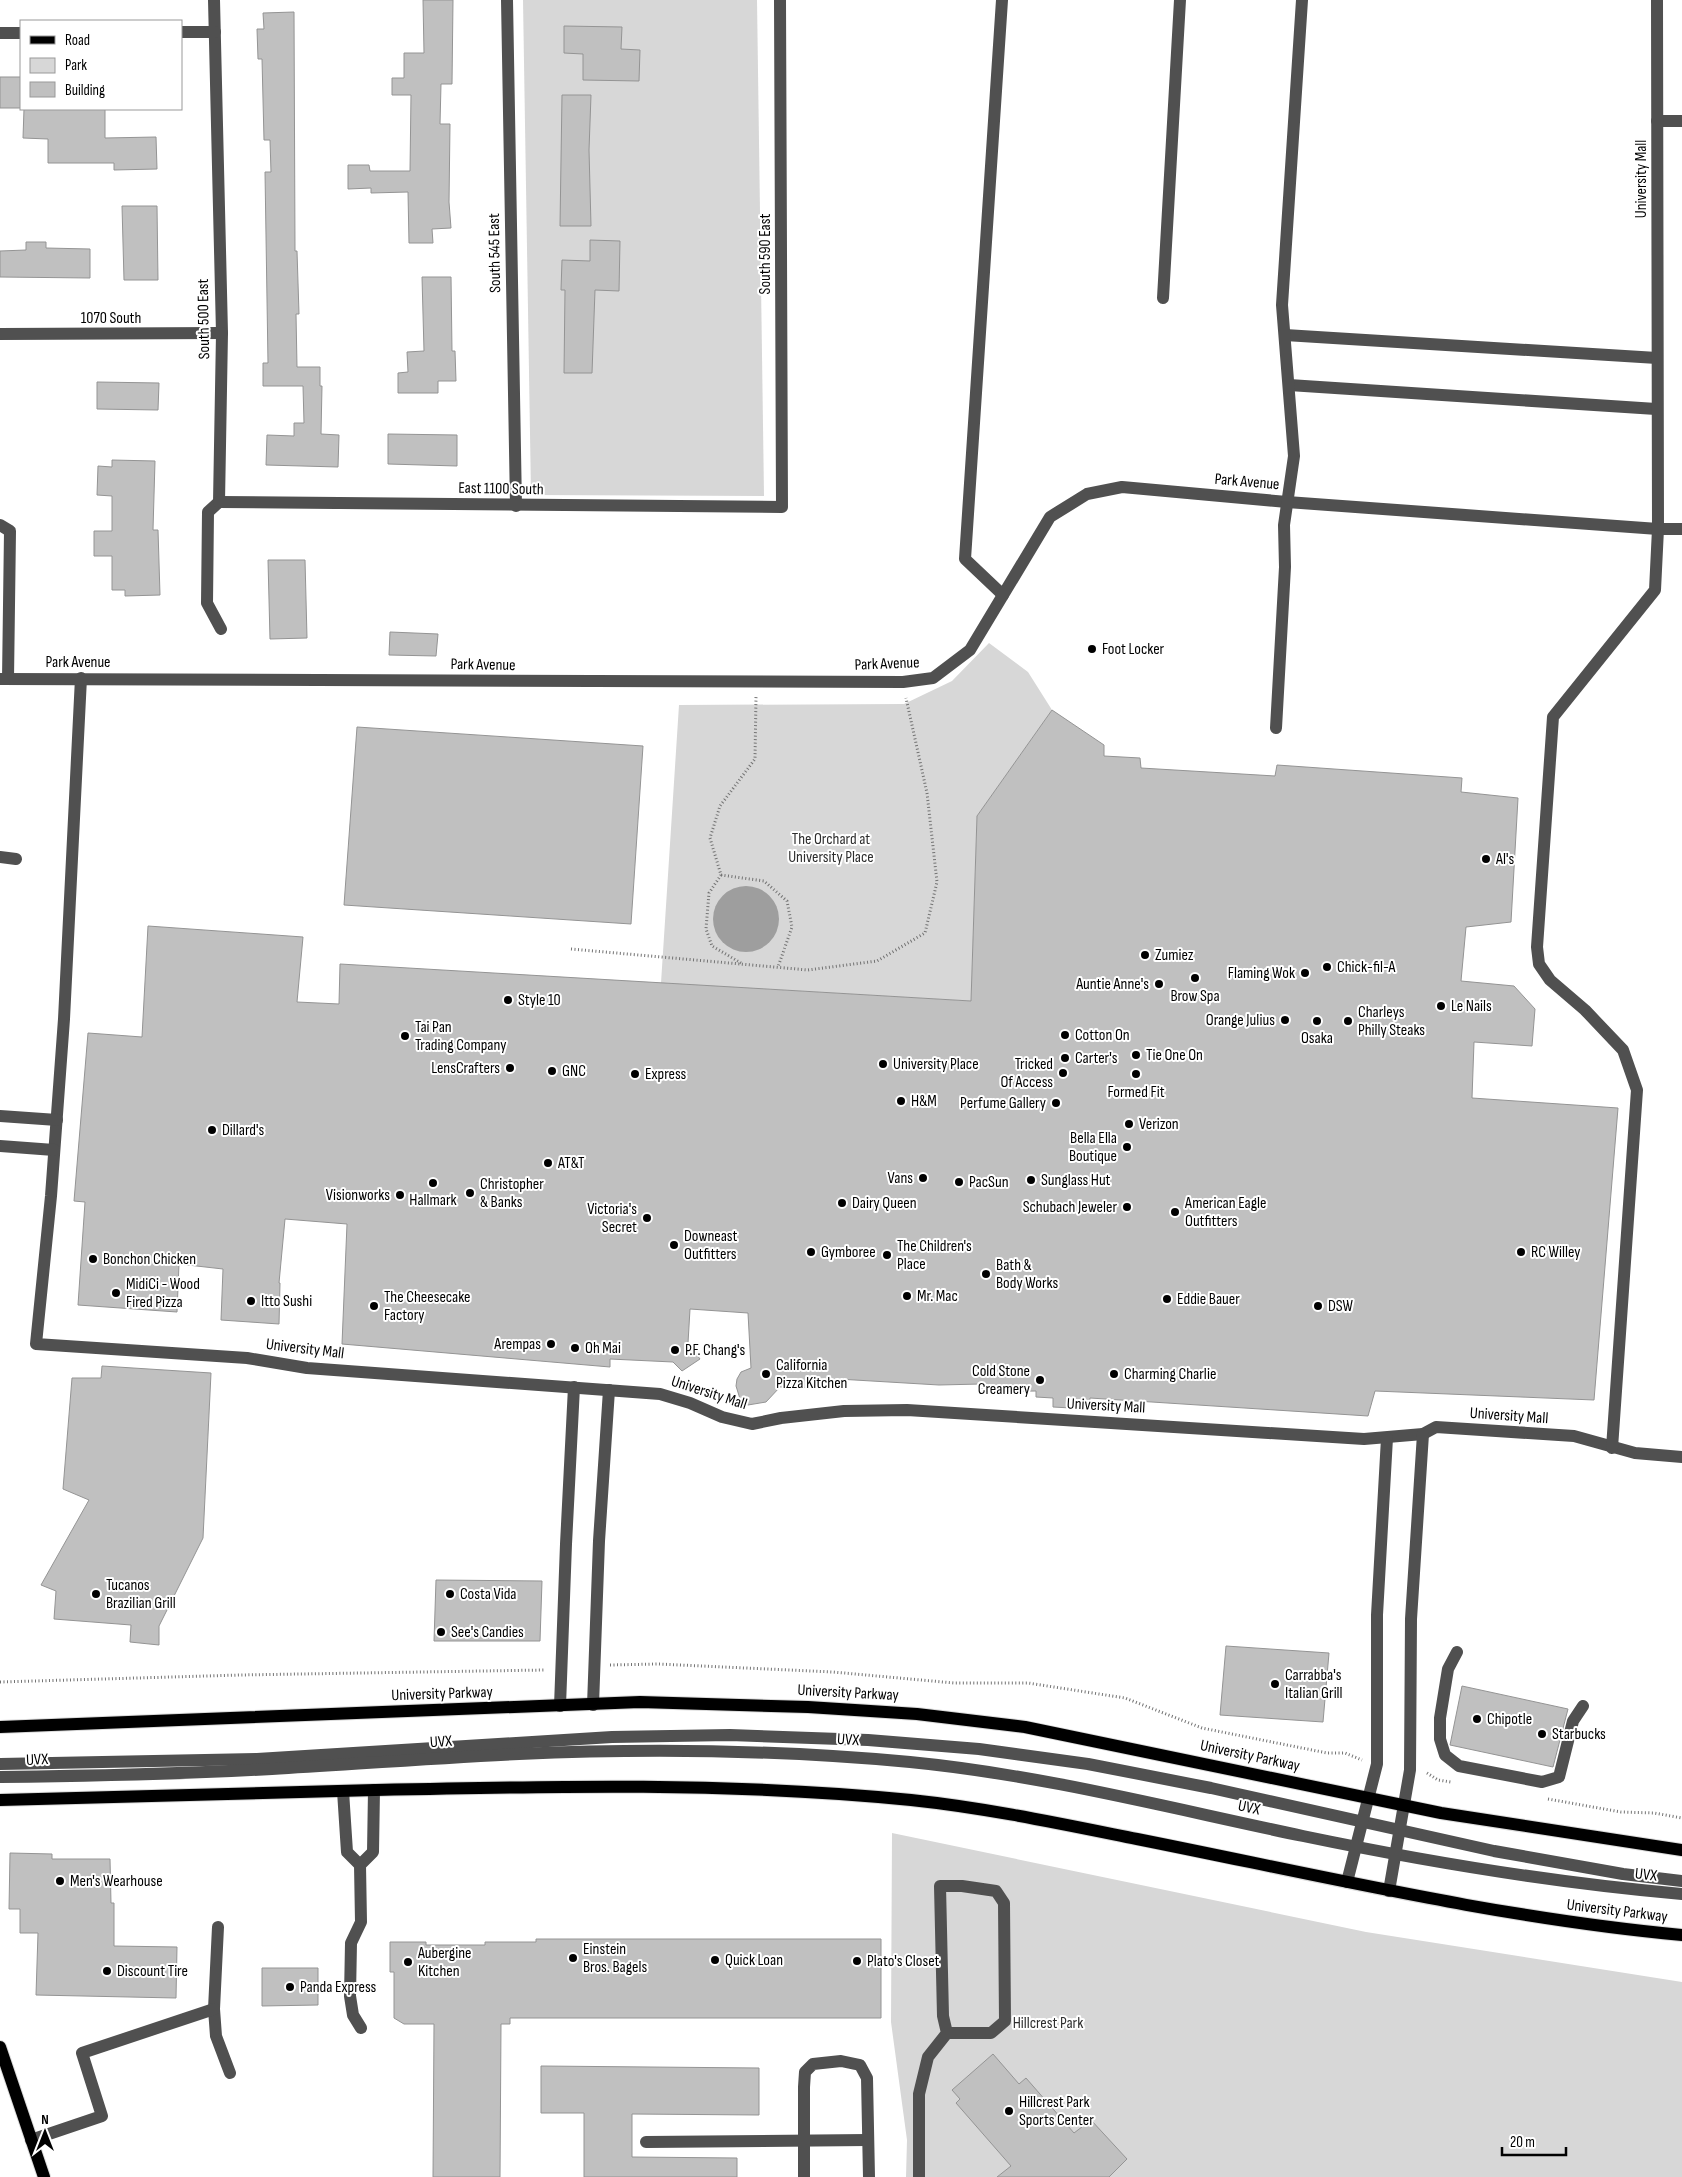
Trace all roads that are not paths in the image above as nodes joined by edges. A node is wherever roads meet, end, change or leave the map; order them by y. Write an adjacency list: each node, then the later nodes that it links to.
1 (214, 0): 10 (street, South 500 East)
2 (507, 0): 24 (street, South 545 East)
3 (780, 0): 25 (street, South 590 East)
4 (1002, 0): 29 (street)
5 (1180, 0): 15 (street)
6 (1302, 0): 18 (street)
7 (1648, 0): 8 (street)
8 (1657, 5): 13 (street, University Mall)
9 (182, 32): 10 (street)
10 (215, 32): 16 (street, South 500 East)
11 (0, 33): 12 (street)
12 (20, 33)
13 (1657, 121): 14 (street); 19 (street, University Mall)
14 (1682, 121)
15 (1163, 298)
16 (222, 333): 17 (street, 1070 South); 22 (street, South 500 East)
17 (0, 334)
18 (1285, 335): 19 (street); 20 (street)
19 (1657, 358): 21 (street, University Mall)
20 (1289, 385): 21 (street); 23 (street)
21 (1656, 409): 27 (street, University Mall)
22 (219, 502): 24 (street, East 1100 South); 31 (street, South 500 East)
23 (1287, 502): 27 (street, Park Avenue); 29 (street, Park Avenue); 34 (street)
24 (516, 506): 25 (street, East 1100 South)
25 (782, 507)
26 (0, 525): 30 (street)
27 (1658, 529): 28 (street, Park Avenue); 45 (street, University Mall)
28 (1682, 529)
29 (1003, 595): 32 (street, Park Avenue)
30 (4, 612): 33 (street)
31 (221, 629)
32 (81, 678): 33 (street, Park Avenue); 38 (street)
33 (4, 679)
34 (1276, 728)
35 (0, 856): 36 (street)
36 (16, 859)
37 (0, 1116): 38 (street)
38 (56, 1120): 40 (street)
39 (0, 1146): 40 (street)
40 (54, 1150): 41 (street, University Mall)
41 (574, 1388): 42 (street, University Mall); 49 (street)
42 (609, 1390): 44 (street, University Mall); 48 (street)
43 (1423, 1434): 44 (street, University Mall); 45 (street, University Mall); 58 (street)
44 (1387, 1438): 56 (street)
45 (1612, 1448): 46 (street, University Mall)
46 (1682, 1457)
47 (1457, 1652): 50 (street)
48 (593, 1705): 49 (main road, University Parkway); 56 (main road, University Parkway)
49 (560, 1706): 51 (main road, University Parkway)
50 (1583, 1706)
51 (0, 1727)
52 (0, 1764): 59 (street)
53 (0, 1778): 61 (street, UVX)
54 (374, 1790): 55 (main road, University Parkway); 64 (street); 66 (main road, University Parkway)
55 (343, 1791): 57 (main road, University Parkway); 64 (street)
56 (1368, 1798): 58 (main road, University Parkway); 59 (street)
57 (0, 1800)
58 (1404, 1806): 60 (street); 62 (main road, University Parkway)
59 (1362, 1823): 60 (street); 61 (street)
60 (1399, 1831): 63 (street); 65 (street)
61 (1356, 1846): 63 (street, UVX); 66 (street)
62 (1682, 1850)
63 (1396, 1854): 67 (street); 68 (street, UVX)
64 (360, 1865): 72 (street)
65 (1682, 1881)
66 (1347, 1882): 67 (main road, University Parkway)
67 (1389, 1891): 70 (main road, University Parkway)
68 (1682, 1894)
69 (218, 1927): 71 (street)
70 (1682, 1935)
71 (214, 2009): 75 (street); 76 (street)
72 (361, 2028)
73 (947, 2033): 73 (street); 83 (street)
74 (0, 2047): 76 (main road)
75 (230, 2073)
76 (31, 2140): 80 (main road)
77 (868, 2140): 79 (street); 79 (street); 82 (street)
78 (646, 2142): 79 (street)
79 (804, 2142): 81 (street)
80 (44, 2177)
81 (804, 2177)
82 (869, 2177)
83 (919, 2177)

